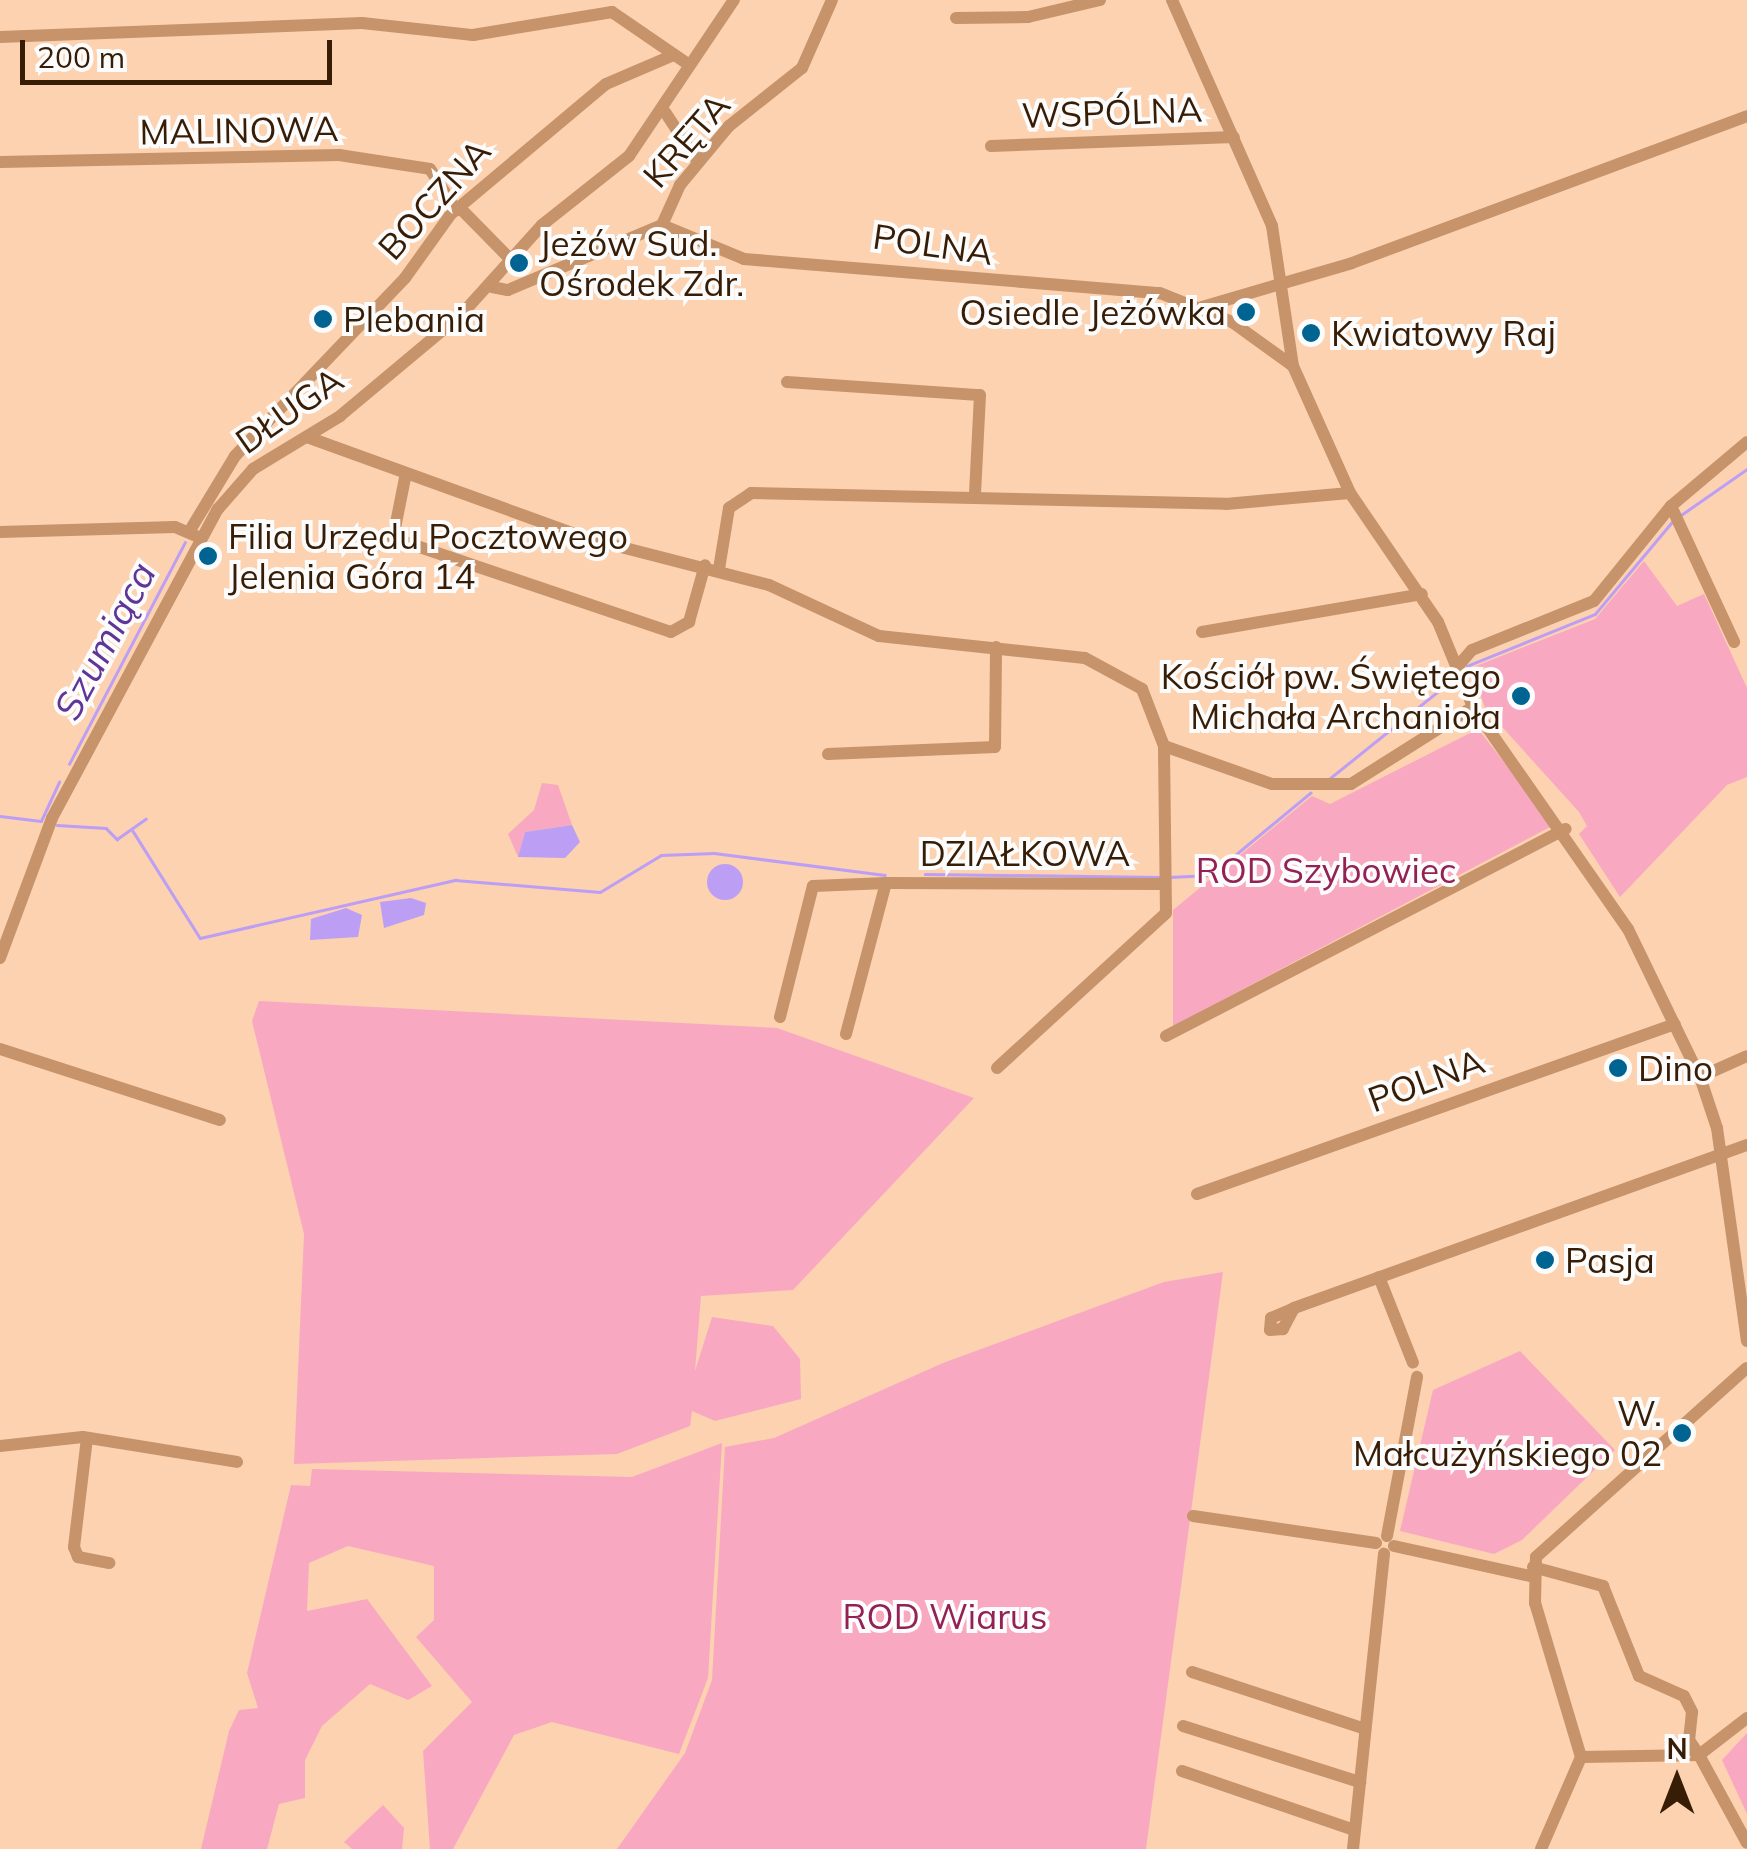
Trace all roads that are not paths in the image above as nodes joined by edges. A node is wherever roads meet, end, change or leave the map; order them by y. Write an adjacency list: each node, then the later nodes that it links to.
1 (734, 0): 8 (street, DŁUGA)
2 (832, 0): 14 (street, KRĘTA)
3 (1100, 0): 5 (street)
4 (1172, 0): 11 (street)
5 (956, 18)
6 (0, 36): 7 (street)
7 (671, 56): 8 (street); 15 (street, BOCZNA)
8 (688, 64): 9 (street, DŁUGA)
9 (665, 112): 14 (street); 17 (street, DŁUGA)
10 (1747, 116): 18 (street)
11 (1234, 137): 12 (street, WSPÓLNA); 18 (street)
12 (991, 146)
13 (0, 162): 15 (street, MALINOWA)
14 (698, 162): 16 (street, KRĘTA)
15 (458, 209): 17 (street, MALINOWA); 30 (street, BOCZNA)
16 (662, 225): 19 (street, KRĘTA); 20 (street, POLNA)
17 (512, 262): 19 (street, DŁUGA)
18 (1282, 282): 20 (street); 21 (street)
19 (492, 287): 23 (street, DŁUGA)
20 (1202, 307): 21 (street, POLNA)
21 (1292, 366): 26 (street)
22 (787, 382): 27 (street)
23 (307, 437): 25 (street); 30 (street, DŁUGA)
24 (1747, 442): 28 (street)
25 (405, 478): 31 (street); 31 (street)
26 (1350, 493): 27 (street); 32 (street)
27 (975, 495): 31 (street)
28 (1671, 506): 34 (street); 36 (street)
29 (0, 532): 30 (street)
30 (194, 535): 43 (street, DŁUGA)
31 (712, 567): 35 (street)
32 (1422, 594): 33 (street); 36 (street)
33 (1202, 632)
34 (1734, 642)
35 (996, 647): 38 (street); 39 (street)
36 (1458, 666): 37 (street)
37 (1473, 707): 38 (street); 40 (street)
38 (1164, 746): 41 (street, DZIAŁKOWA)
39 (828, 754)
40 (1566, 829): 45 (street); 47 (street)
41 (1165, 878): 42 (street, DZIAŁKOWA); 50 (street, DZIAŁKOWA)
42 (886, 883): 44 (street, DZIAŁKOWA); 46 (street, DZIAŁKOWA)
43 (0, 958)
44 (780, 1016)
45 (1675, 1024): 51 (street); 55 (street, POLNA)
46 (846, 1034)
47 (1166, 1036)
48 (0, 1049): 52 (street)
49 (1747, 1056): 51 (street)
50 (997, 1068)
51 (1700, 1076): 54 (street)
52 (220, 1120)
53 (1747, 1144): 54 (street)
54 (1721, 1155): 56 (street); 57 (street)
55 (1197, 1194)
56 (1742, 1253): 59 (street)
57 (1380, 1277): 58 (street); 65 (street)
58 (1294, 1308)
59 (1747, 1341)
60 (1747, 1368): 67 (street)
61 (87, 1438): 62 (street); 63 (street); 66 (street)
62 (0, 1446)
63 (238, 1462)
64 (1193, 1516): 65 (street)
65 (1385, 1545): 67 (street); 71 (street)
66 (109, 1564)
67 (1532, 1572): 72 (street); 73 (street)
68 (1192, 1672): 71 (street)
69 (1747, 1718): 72 (street)
70 (1183, 1726): 75 (street)
71 (1365, 1729): 75 (street)
72 (1700, 1755): 73 (street); 77 (street)
73 (1581, 1757): 79 (street)
74 (1182, 1771): 76 (street)
75 (1360, 1782): 76 (street)
76 (1354, 1830): 78 (street)
77 (1747, 1843)
78 (1353, 1849)
79 (1541, 1849)

